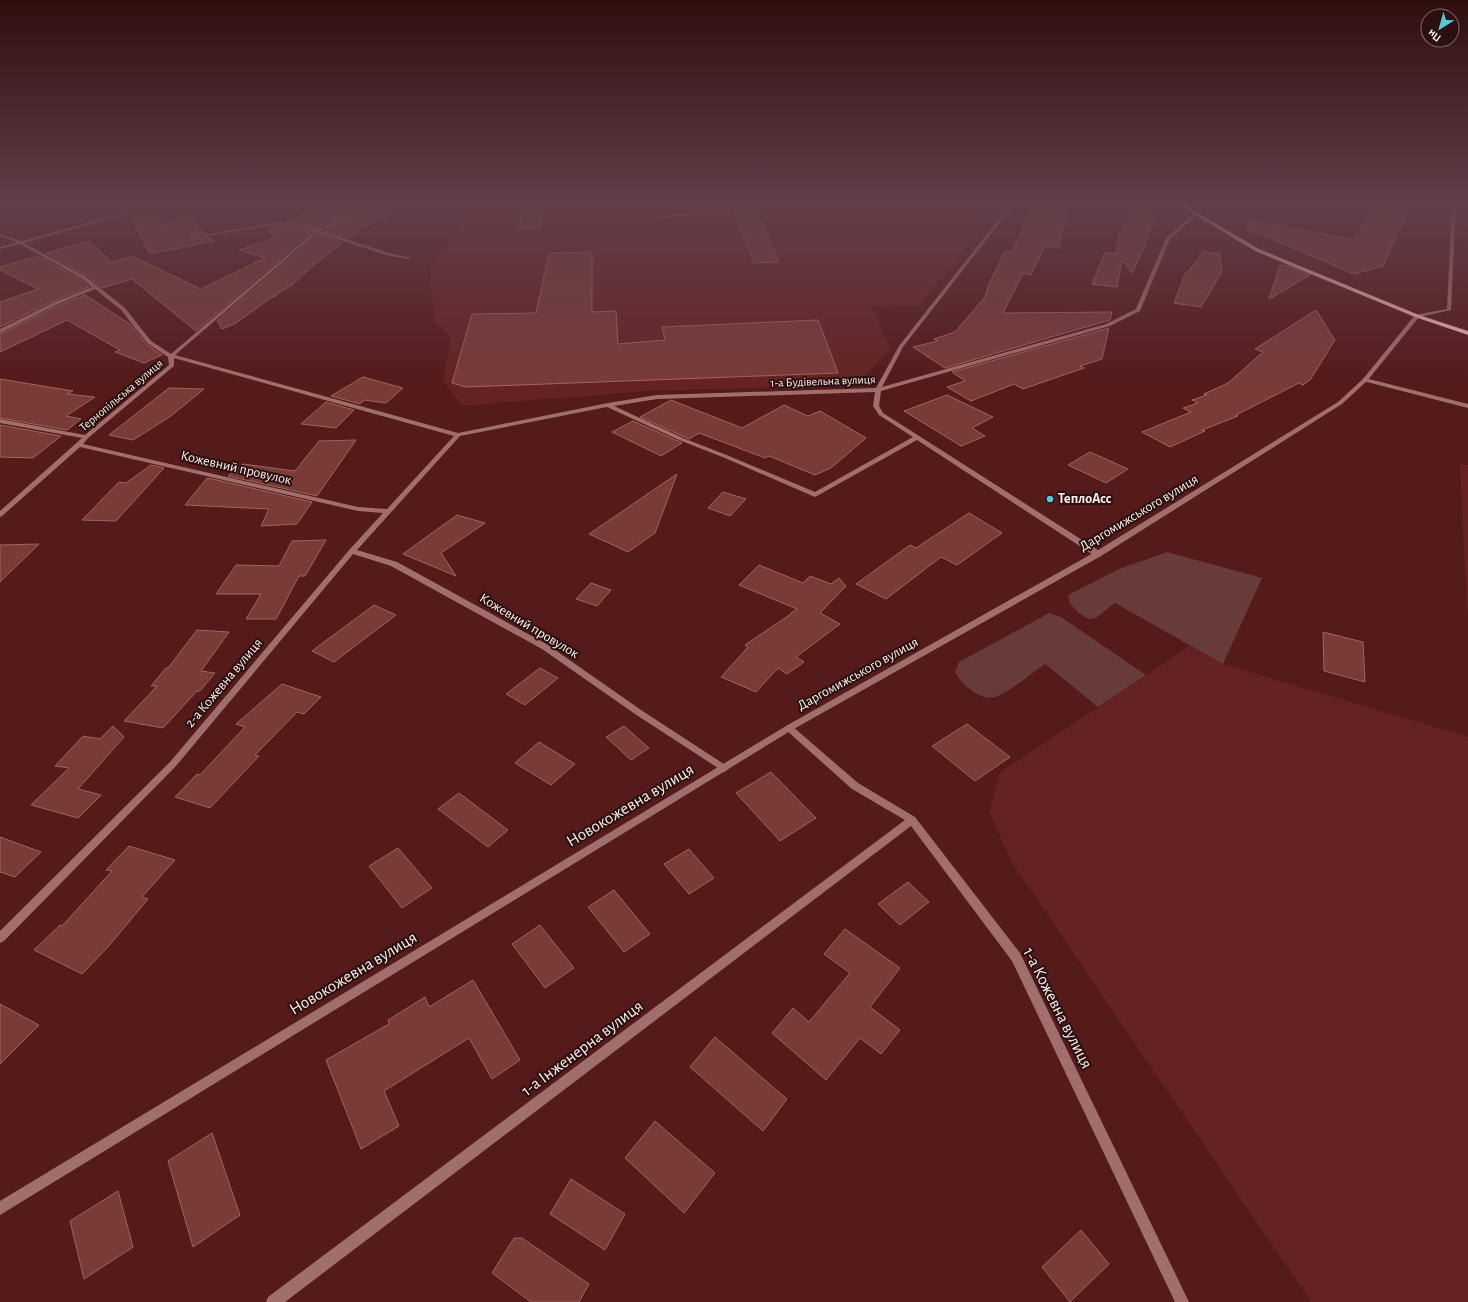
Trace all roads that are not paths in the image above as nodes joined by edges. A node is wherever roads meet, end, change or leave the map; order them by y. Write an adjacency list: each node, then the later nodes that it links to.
1 (57, 263): 7 (street)
2 (280, 263): 11 (street, Тернопільська вулиця)
3 (967, 263): 13 (street)
4 (1158, 263): 13 (street, 1-а Будівельна вулиця)
5 (1288, 263): 8 (main road)
6 (1451, 263): 8 (street)
7 (96, 287): 9 (street); 11 (street)
8 (1417, 316): 10 (main road); 12 (street, Даргомижського вулиця)
9 (0, 331)
10 (1468, 333)
11 (171, 356): 17 (street); 18 (street, Тернопільська вулиця)
12 (1365, 380): 15 (street); 24 (street, Даргомижського вулиця)
13 (878, 390): 14 (street, 1-а Будівельна вулиця); 19 (street)
14 (608, 405): 17 (street, 1-а Будівельна вулиця); 19 (street)
15 (1468, 406)
16 (0, 421): 18 (street)
17 (458, 435): 21 (street, 2-а Кожевна вулиця)
18 (86, 437): 20 (street, Тернопільська вулиця)
19 (918, 437): 24 (street)
20 (79, 445): 21 (street, Кожевний провулок); 22 (street, Тернопільська вулиця)
21 (388, 511): 23 (street, 2-а Кожевна вулиця)
22 (0, 515)
23 (352, 551): 26 (street, Кожевний провулок); 28 (street, 2-а Кожевна вулиця)
24 (1098, 554): 25 (street, Даргомижського вулиця)
25 (789, 728): 26 (street, Даргомижського вулиця); 27 (street, 1-а Кожевна вулиця)
26 (724, 768): 29 (street, Новокожевна вулиця)
27 (912, 820): 30 (street, 1-а Інженерна вулиця); 31 (street, 1-а Кожевна вулиця)
28 (0, 938)
29 (0, 1208)
30 (273, 1302)
31 (1182, 1302)

